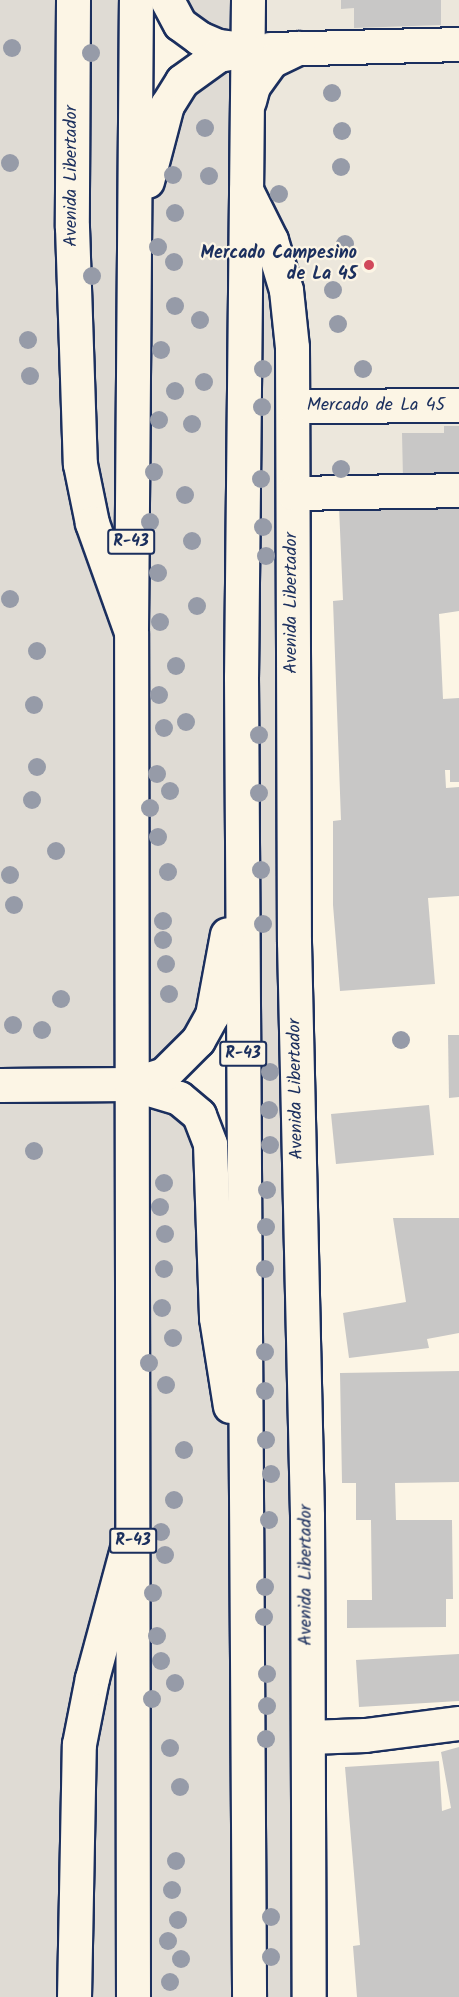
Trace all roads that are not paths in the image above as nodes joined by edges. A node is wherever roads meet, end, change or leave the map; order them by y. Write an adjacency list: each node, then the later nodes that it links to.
1 (73, 0): 15 (main road, Avenida Libertador)
2 (136, 0): 10 (main road, Avenida Libertador / R-43)
3 (167, 0): 7 (main road)
4 (250, 0): 6 (main road, R-43); 7 (main road, Avenida Libertador / R-43)
5 (459, 44): 6 (main road)
6 (298, 48): 7 (main road); 8 (main road)
7 (247, 50): 8 (main road, Avenida Libertador / R-43); 10 (main road)
8 (247, 111): 9 (main road, Avenida Libertador / R-43)
9 (246, 190): 12 (main road, Avenida Libertador); 16 (main road, Avenida Libertador / R-43)
10 (134, 248): 15 (main road, Avenida Libertador / R-43)
11 (459, 405): 12 (main road, Mercado de La 45)
12 (293, 406): 14 (main road, Avenida Libertador)
13 (459, 490): 14 (main road)
14 (292, 493): 22 (main road, Avenida Libertador)
15 (131, 631): 17 (main road, Avenida Libertador / R-43)
16 (242, 838): 17 (main road); 19 (main road, Avenida Libertador / R-43)
17 (132, 1084): 18 (main road); 19 (main road); 20 (main road, Avenida Libertador / R-43)
18 (0, 1085)
19 (245, 1462): 25 (main road, Avenida Libertador / R-43)
20 (133, 1526): 23 (main road, Avenida Libertador); 24 (main road, Avenida Libertador / R-43)
21 (459, 1723): 22 (main road)
22 (308, 1737): 26 (main road, Avenida Libertador)
23 (74, 1997)
24 (133, 1997)
25 (249, 1997)
26 (309, 1997)

